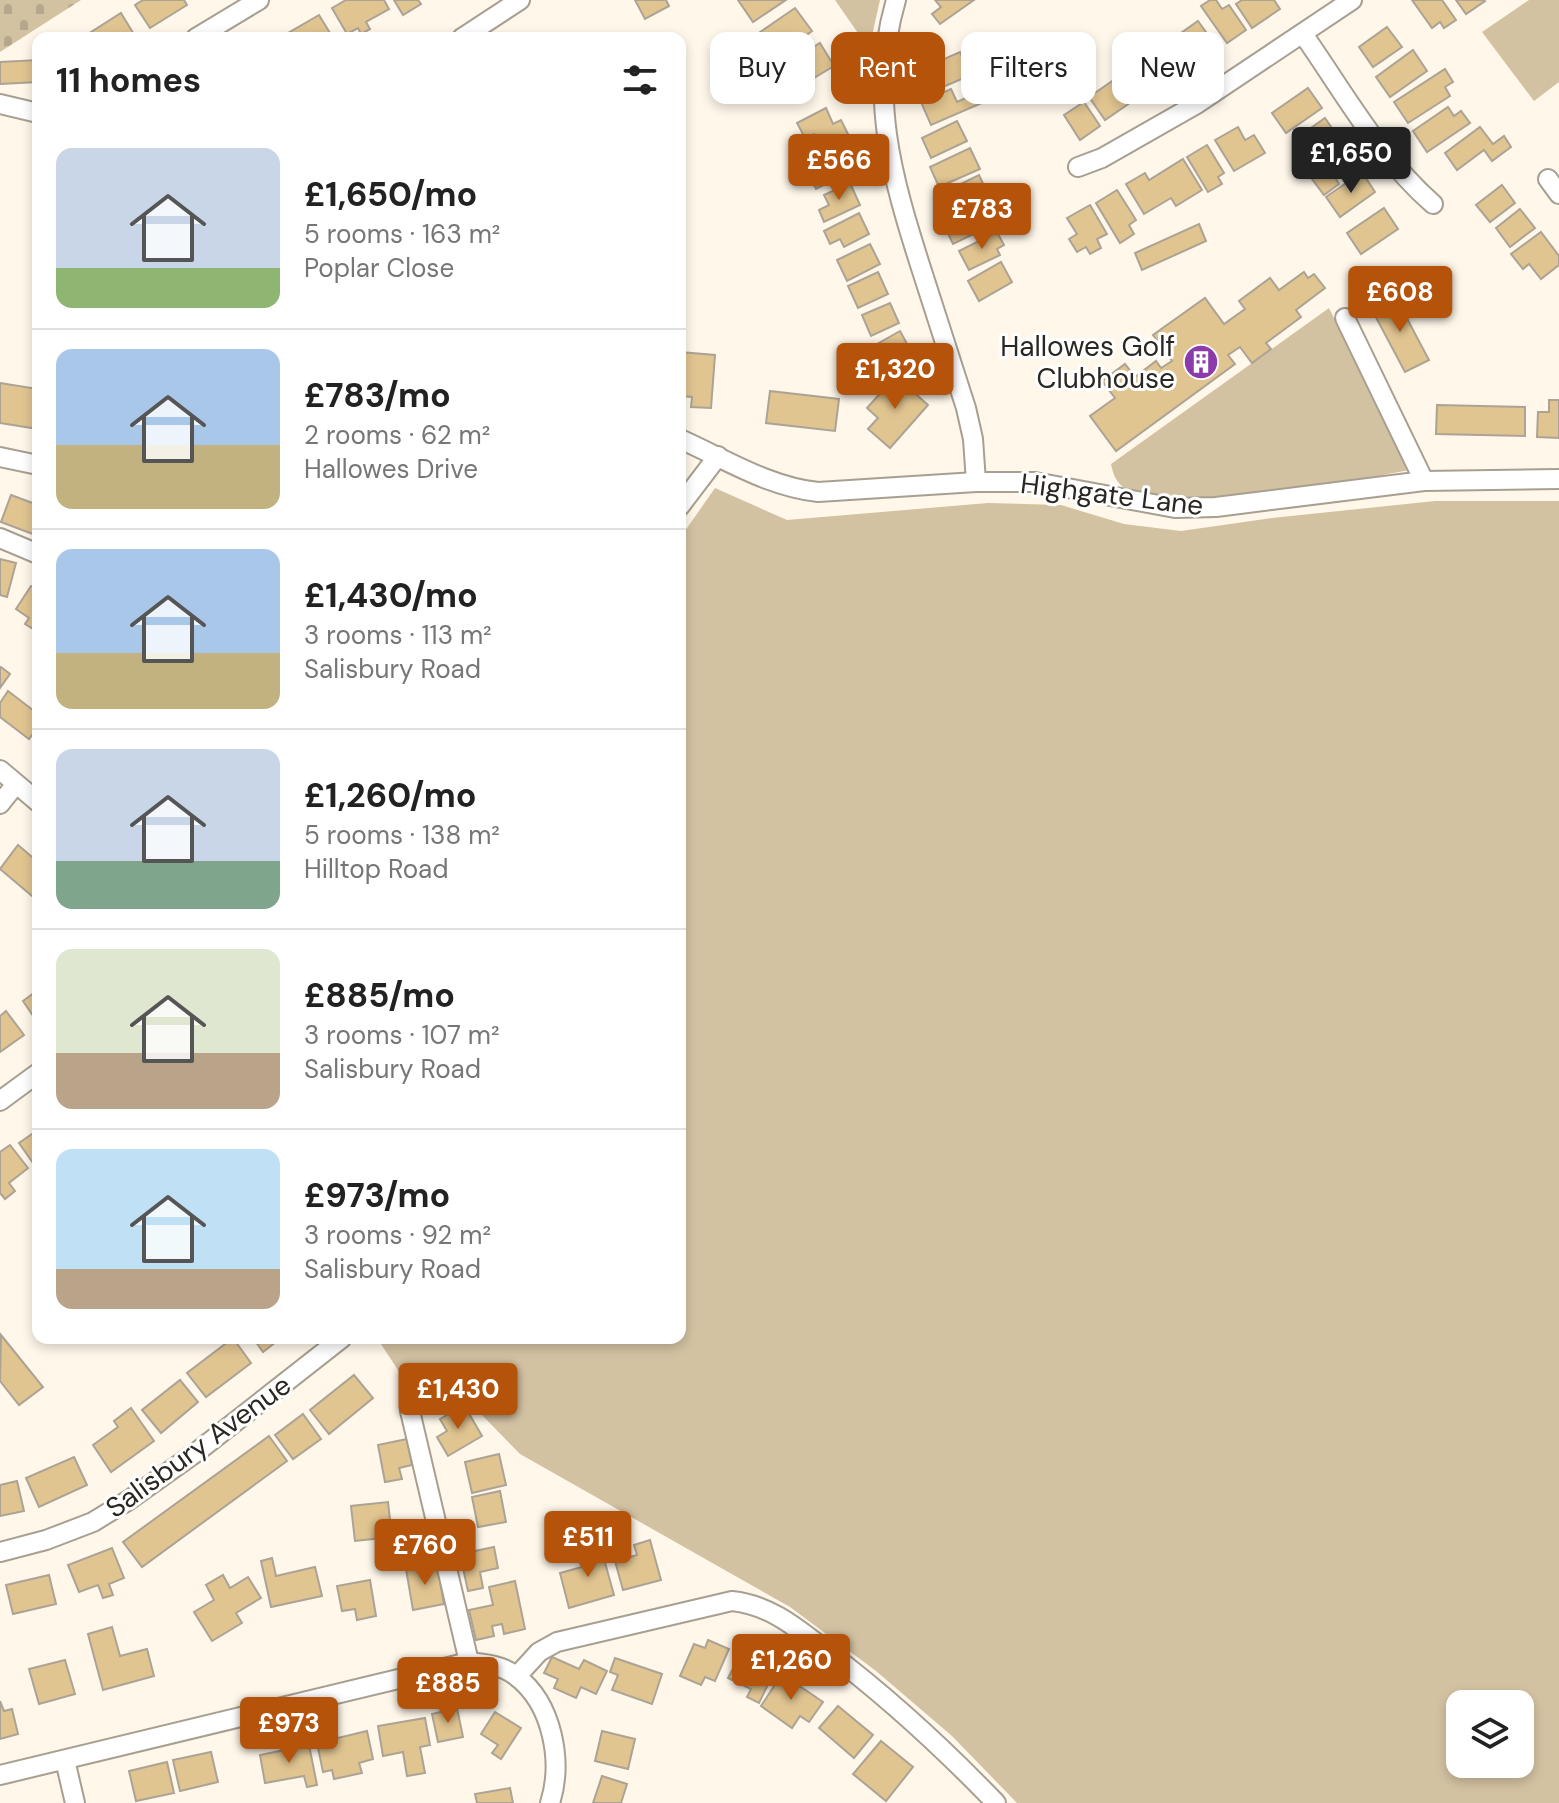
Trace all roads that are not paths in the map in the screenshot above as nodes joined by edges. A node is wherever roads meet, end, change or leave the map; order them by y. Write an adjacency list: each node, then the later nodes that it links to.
1 (259, 0): 5 (street)
2 (520, 0): 6 (street)
3 (896, 0): 19 (street)
4 (1352, 0): 7 (street)
5 (206, 32)
6 (471, 32)
7 (1303, 34): 10 (street); 11 (street)
8 (0, 104): 9 (street)
9 (32, 112)
10 (1078, 167)
11 (1433, 204)
12 (1345, 318): 18 (street)
13 (686, 442): 14 (street, Highgate Lane)
14 (718, 456): 19 (street, Highgate Lane); 20 (street)
15 (0, 457): 16 (street)
16 (32, 464)
17 (1559, 479): 18 (street, Highgate Lane)
18 (1424, 481): 19 (street, Highgate Lane)
19 (976, 482)
20 (686, 498)
21 (0, 538): 22 (street)
22 (32, 551)
23 (0, 770): 24 (street)
24 (16, 784): 25 (street); 26 (street)
25 (32, 797)
26 (0, 804)
27 (32, 1077): 28 (street)
28 (0, 1101)
29 (334, 1344): 31 (street, Salisbury Avenue)
30 (410, 1411): 32 (street)
31 (0, 1552)
32 (469, 1662): 33 (street); 34 (street)
33 (517, 1676): 37 (street); 38 (street)
34 (65, 1760): 35 (street); 36 (street)
35 (0, 1775)
36 (75, 1803)
37 (550, 1803)
38 (996, 1803)

